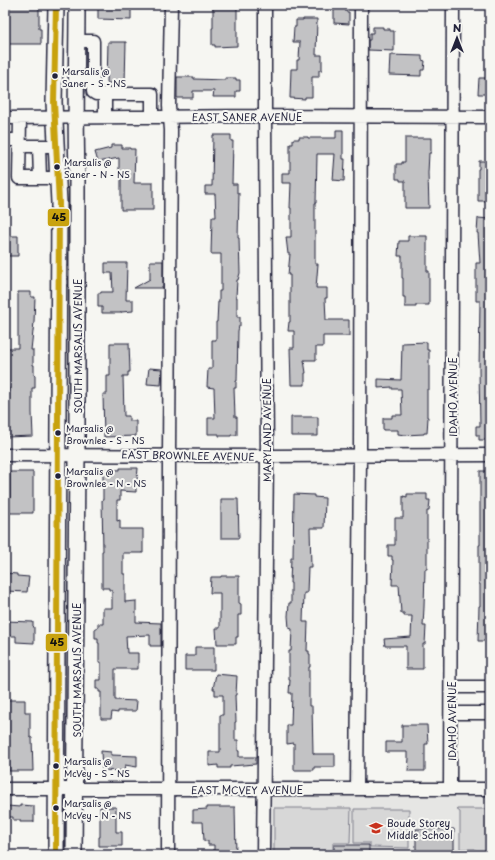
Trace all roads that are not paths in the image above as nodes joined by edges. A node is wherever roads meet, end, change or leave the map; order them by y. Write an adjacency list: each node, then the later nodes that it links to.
1 (56, 5): 21 (main road, SOUTH MARSALIS AVENUE)
2 (77, 5): 7 (main road, SOUTH MARSALIS AVENUE)
3 (171, 5): 17 (street)
4 (265, 5): 11 (street, MARYLAND AVENUE)
5 (361, 5): 12 (street)
6 (453, 5): 13 (street, IDAHO AVENUE)
7 (77, 41): 8 (main road, SOUTH MARSALIS AVENUE); 9 (street)
8 (77, 81): 9 (street); 14 (main road, SOUTH MARSALIS AVENUE)
9 (93, 81): 10 (street)
10 (105, 94): 15 (street); 16 (street)
11 (265, 116): 12 (street, EAST SANER AVENUE); 17 (street, EAST SANER AVENUE); 34 (street, MARYLAND AVENUE)
12 (360, 116): 13 (street, EAST SANER AVENUE); 35 (street)
13 (452, 116): 18 (street, EAST SANER AVENUE); 32 (street, IDAHO AVENUE)
14 (76, 117): 15 (street, EAST SANER AVENUE); 21 (street, EAST SANER AVENUE); 30 (main road, SOUTH MARSALIS AVENUE)
15 (106, 117): 16 (street, EAST SANER AVENUE)
16 (152, 117): 17 (street, EAST SANER AVENUE)
17 (171, 117): 31 (street)
18 (490, 117)
19 (5, 118): 20 (street, EAST SANER AVENUE)
20 (20, 118): 21 (street, EAST SANER AVENUE); 23 (street)
21 (55, 118): 25 (main road, SOUTH MARSALIS AVENUE)
22 (5, 140): 23 (street)
23 (19, 143): 24 (street); 26 (street)
24 (39, 146): 25 (street); 26 (street)
25 (56, 146): 27 (main road, SOUTH MARSALIS AVENUE)
26 (40, 178): 27 (street)
27 (58, 178): 29 (main road, SOUTH MARSALIS AVENUE)
28 (5, 454): 29 (street, EAST BROWNLEE AVENUE)
29 (58, 454): 30 (street, EAST BROWNLEE AVENUE); 41 (main road, SOUTH MARSALIS AVENUE)
30 (77, 454): 31 (street, EAST BROWNLEE AVENUE); 42 (main road, SOUTH MARSALIS AVENUE)
31 (169, 455): 34 (street, EAST BROWNLEE AVENUE); 43 (street)
32 (452, 455): 33 (street, EAST BROWNLEE AVENUE); 35 (street, EAST BROWNLEE AVENUE); 36 (street, IDAHO AVENUE)
33 (490, 455)
34 (267, 456): 35 (street, EAST BROWNLEE AVENUE); 44 (street, MARYLAND AVENUE)
35 (360, 456): 45 (street)
36 (451, 687): 37 (street); 38 (street, IDAHO AVENUE)
37 (490, 687)
38 (451, 713): 39 (street); 46 (street, IDAHO AVENUE)
39 (490, 713)
40 (5, 789): 41 (street, EAST MCVEY AVENUE)
41 (56, 789): 42 (street, EAST MCVEY AVENUE); 48 (main road, SOUTH MARSALIS AVENUE)
42 (75, 789): 43 (street, EAST MCVEY AVENUE); 49 (main road, SOUTH MARSALIS AVENUE)
43 (168, 789): 44 (street, EAST MCVEY AVENUE); 50 (street)
44 (263, 789): 45 (street, EAST MCVEY AVENUE); 51 (street, MARYLAND AVENUE)
45 (357, 789): 46 (street, EAST MCVEY AVENUE)
46 (450, 789): 47 (street, EAST MCVEY AVENUE)
47 (490, 789)
48 (56, 855)
49 (74, 855)
50 (168, 855)
51 (263, 855)

